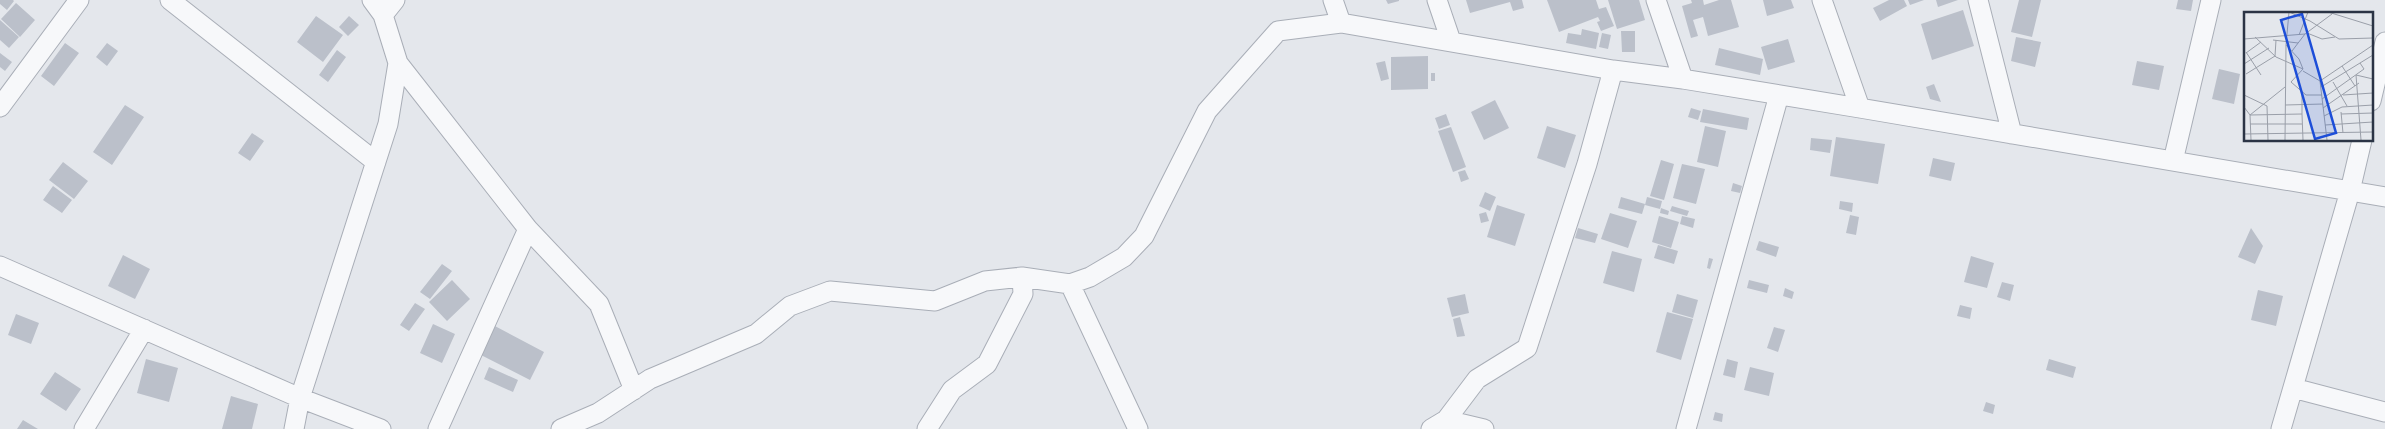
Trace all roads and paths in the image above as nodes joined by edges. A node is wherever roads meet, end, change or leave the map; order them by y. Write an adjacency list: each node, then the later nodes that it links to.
1 (79, 0): 20 (street)
2 (170, 0): 25 (street)
3 (372, 0): 11 (street)
4 (395, 0): 11 (street)
5 (1333, 0): 12 (street)
6 (1437, 0): 13 (street)
7 (1656, 0): 17 (street)
8 (1822, 0): 21 (street)
9 (1978, 0): 22 (street)
10 (2211, 0): 24 (street)
11 (383, 15): 15 (street)
12 (1341, 23): 13 (street); 31 (street)
13 (1450, 41): 16 (street)
14 (2385, 42): 19 (street)
15 (398, 63): 25 (street); 28 (street)
16 (1613, 70): 17 (street); 37 (street)
17 (1683, 79): 18 (street)
18 (1780, 95): 21 (street); 46 (street)
19 (2372, 97)
20 (0, 107)
21 (1860, 108): 22 (street)
22 (2012, 134): 24 (street)
23 (2362, 141): 26 (street)
24 (2173, 161): 26 (street)
25 (376, 162): 35 (street)
26 (2350, 191): 27 (street); 33 (street)
27 (2385, 197)
28 (528, 229): 34 (street); 41 (street)
29 (0, 266): 32 (street)
30 (1022, 277): 31 (street); 34 (street); 43 (street)
31 (1070, 284): 44 (street)
32 (144, 329): 35 (street); 38 (street)
33 (2293, 388): 36 (street); 47 (street)
34 (634, 390): 42 (street)
35 (300, 398): 39 (street); 40 (street)
36 (2385, 412)
37 (1438, 424): 45 (street)
38 (84, 429)
39 (294, 429)
40 (382, 429)
41 (438, 429)
42 (561, 429)
43 (927, 429)
44 (1138, 429)
45 (1484, 429)
46 (1686, 429)
47 (2281, 429)

